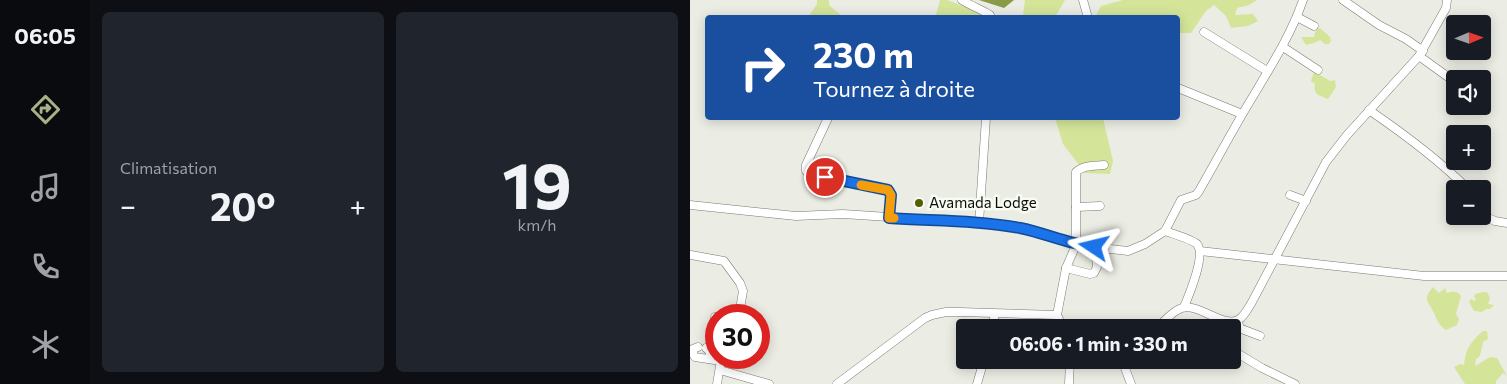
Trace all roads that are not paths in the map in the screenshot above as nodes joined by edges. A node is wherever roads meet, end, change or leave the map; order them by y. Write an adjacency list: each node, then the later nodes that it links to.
1 (962, 0): 6 (street)
2 (1083, 0): 7 (street)
3 (1303, 0): 8 (street)
4 (1343, 0): 12 (street)
5 (1447, 0): 12 (street)
6 (990, 15)
7 (1087, 15)
8 (1297, 17): 9 (street); 11 (street)
9 (1314, 26)
10 (1204, 32): 14 (street)
11 (1283, 47): 13 (street); 14 (street)
12 (1421, 54): 15 (street); 17 (street)
13 (1318, 70)
14 (1267, 71): 18 (street)
15 (1446, 75)
16 (1180, 89): 18 (street)
17 (1369, 110): 22 (street); 24 (street)
18 (1242, 114): 32 (street)
19 (827, 120): 28 (street)
20 (986, 120): 30 (street)
21 (1104, 165): 27 (street)
22 (1458, 180)
23 (1290, 195): 24 (street)
24 (1306, 201): 37 (street)
25 (690, 205): 28 (street)
26 (1100, 206): 27 (street)
27 (1076, 207): 33 (street)
28 (889, 218): 30 (street)
29 (1491, 219): 31 (street)
30 (978, 223): 33 (street)
31 (1507, 223)
32 (1164, 231): 34 (street); 35 (street)
33 (1076, 245): 34 (street); 38 (street)
34 (1094, 247): 38 (street)
35 (1200, 251): 37 (street); 41 (street)
36 (691, 255): 40 (street)
37 (1274, 260): 39 (street); 48 (street)
38 (1066, 268): 43 (street)
39 (1507, 276)
40 (741, 304)
41 (1184, 308): 46 (street); 47 (street)
42 (995, 314): 43 (street); 44 (street); 59 (street)
43 (1057, 315): 45 (street)
44 (994, 319)
45 (1059, 319)
46 (1167, 319)
47 (1222, 319)
48 (1241, 319)
49 (1241, 326): 50 (street)
50 (1260, 336)
51 (1241, 355): 63 (street)
52 (710, 359): 52 (street)
53 (982, 369): 60 (street)
54 (1070, 369): 61 (street)
55 (1125, 369): 62 (street)
56 (720, 370): 57 (street); 58 (street)
57 (717, 384)
58 (769, 384)
59 (836, 384)
60 (978, 384)
61 (1070, 384)
62 (1131, 384)
63 (1295, 384)

